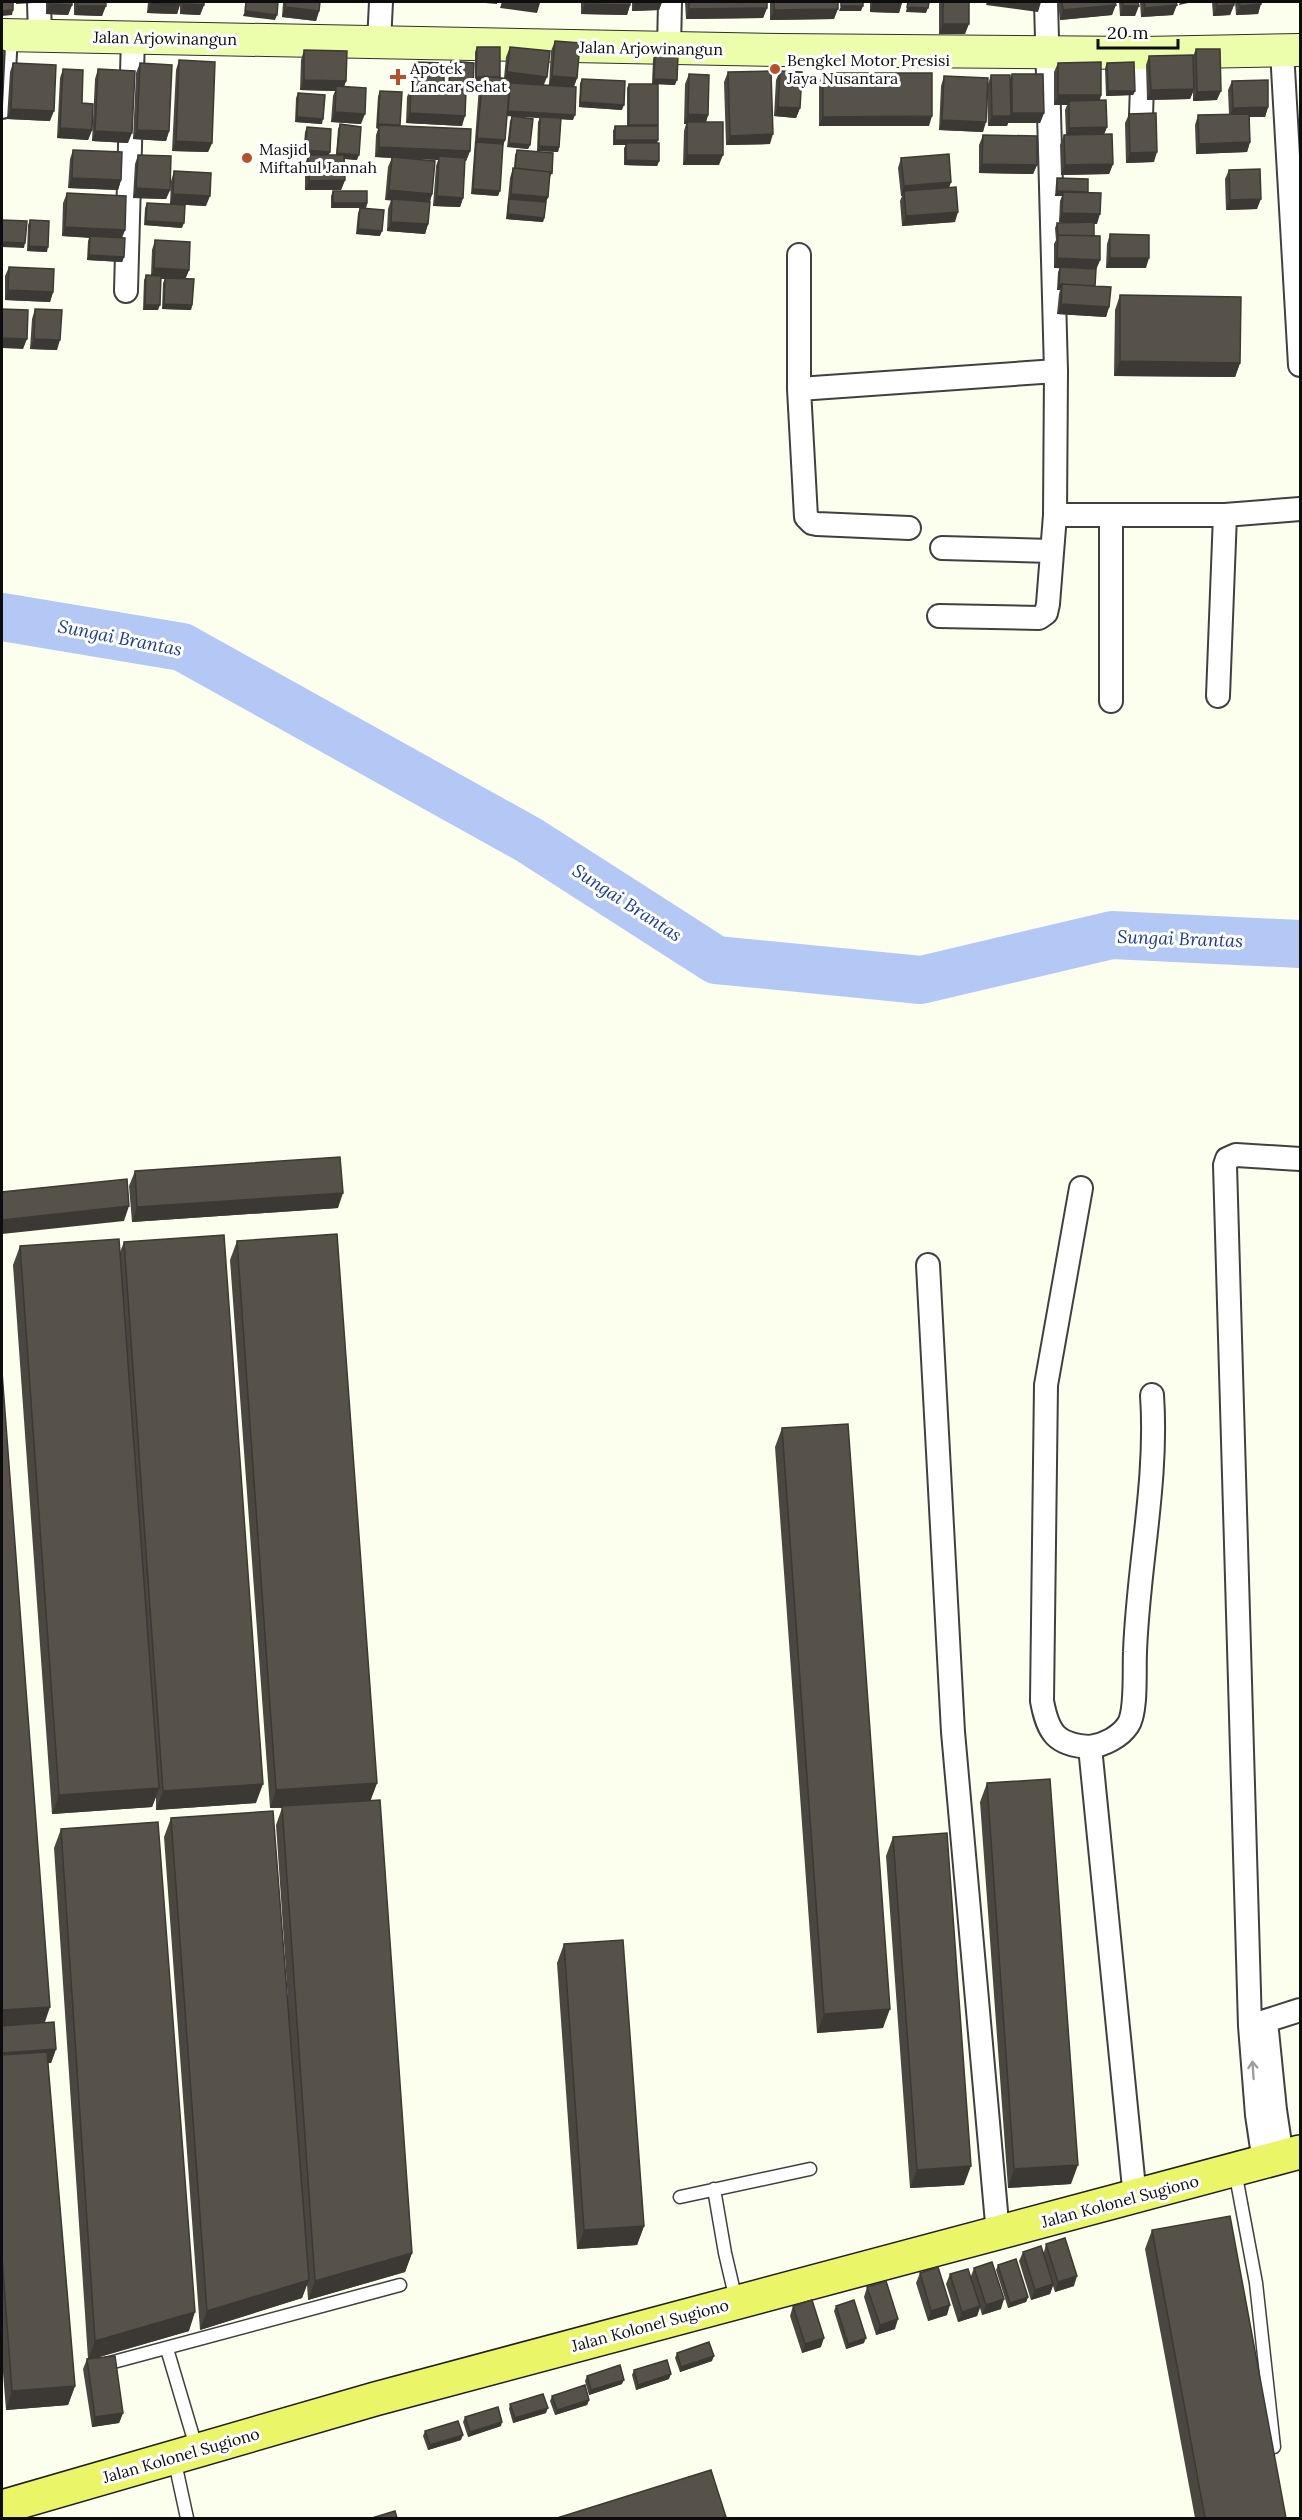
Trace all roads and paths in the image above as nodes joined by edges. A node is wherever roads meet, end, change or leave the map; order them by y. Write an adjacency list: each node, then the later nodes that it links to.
1 (39, 2): 6 (street)
2 (381, 2): 8 (street)
3 (670, 2): 9 (street)
4 (1046, 2): 10 (street)
5 (4, 35): 6 (main road, Jalan Arjowinangun); 13 (street)
6 (40, 35): 7 (main road, Jalan Arjowinangun)
7 (133, 37): 8 (main road, Jalan Arjowinangun); 17 (street)
8 (379, 42): 9 (main road, Jalan Arjowinangun)
9 (669, 48): 10 (main road, Jalan Arjowinangun)
10 (1046, 51): 12 (main road, Jalan Arjowinangun); 19 (street)
11 (1292, 51): 12 (main road, Jalan Arjowinangun); 15 (street)
12 (1143, 53): 14 (street)
13 (2, 107)
14 (1141, 116)
15 (1295, 167): 18 (street)
16 (799, 255): 20 (street)
17 (126, 291)
18 (1300, 365)
19 (1056, 371): 20 (street); 22 (street)
20 (800, 389): 25 (street)
21 (1300, 509): 23 (street)
22 (1055, 515): 24 (street); 27 (street)
23 (1225, 515): 24 (street); 29 (street)
24 (1111, 516): 30 (street)
25 (909, 528)
26 (942, 548): 27 (street)
27 (1051, 551): 28 (street)
28 (939, 616)
29 (1218, 696)
30 (1111, 701)
31 (1300, 1159): 37 (street)
32 (1081, 1188): 35 (street)
33 (928, 1265): 43 (street)
34 (1152, 1395): 35 (street)
35 (1090, 1747): 42 (street)
36 (1300, 2010): 37 (street)
37 (1258, 2023): 38 (street)
38 (1271, 2160): 42 (main road, Jalan Kolonel Sugiono); 48 (lane)
39 (810, 2169): 40 (lane)
40 (714, 2189): 41 (lane); 45 (lane)
41 (680, 2197)
42 (1135, 2198): 43 (main road, Jalan Kolonel Sugiono)
43 (998, 2234): 45 (main road, Jalan Kolonel Sugiono)
44 (400, 2285): 46 (lane)
45 (736, 2301): 49 (main road, Jalan Kolonel Sugiono)
46 (167, 2349): 47 (lane); 49 (lane)
47 (106, 2364)
48 (1274, 2447)
49 (185, 2454): 50 (main road, Jalan Kolonel Sugiono); 51 (lane)
50 (2, 2507)
51 (187, 2518)

